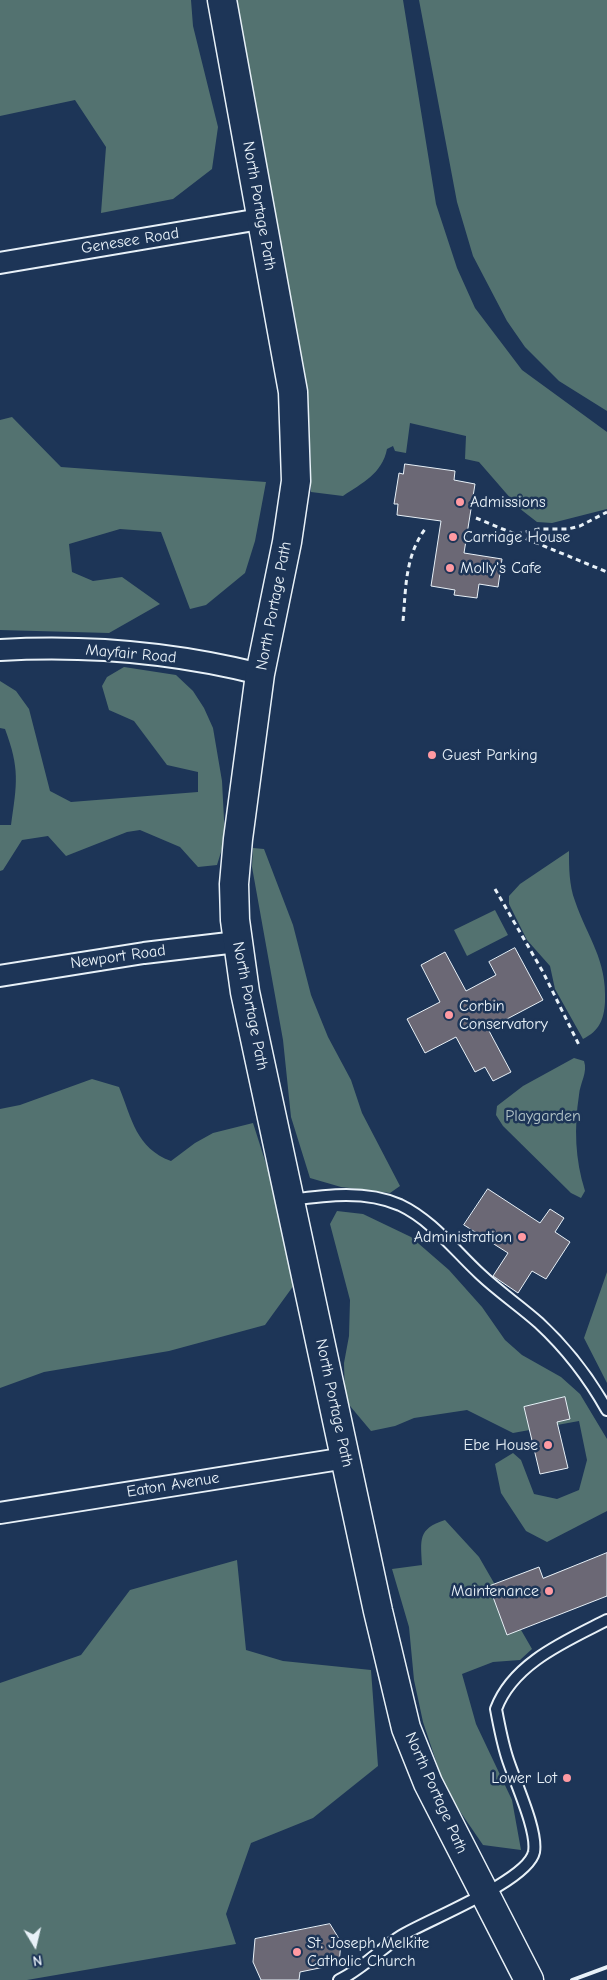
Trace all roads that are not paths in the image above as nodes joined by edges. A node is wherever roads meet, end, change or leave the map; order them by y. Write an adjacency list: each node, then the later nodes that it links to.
1 (222, 0): 2 (main road, North Portage Path)
2 (260, 219): 3 (street, Genesee Road); 5 (main road, North Portage Path)
3 (0, 262)
4 (0, 650): 5 (street, Mayfair Road)
5 (260, 674): 6 (main road, North Portage Path)
6 (237, 942): 7 (street, Newport Road); 8 (main road, North Portage Path)
7 (0, 976)
8 (290, 1200): 9 (lane); 10 (main road, North Portage Path)
9 (607, 1410)
10 (346, 1458): 11 (street, Eaton Avenue); 13 (main road, North Portage Path)
11 (0, 1513)
12 (607, 1620): 13 (lane)
13 (484, 1894): 14 (lane); 15 (main road, North Portage Path)
14 (339, 1980)
15 (530, 1980)

